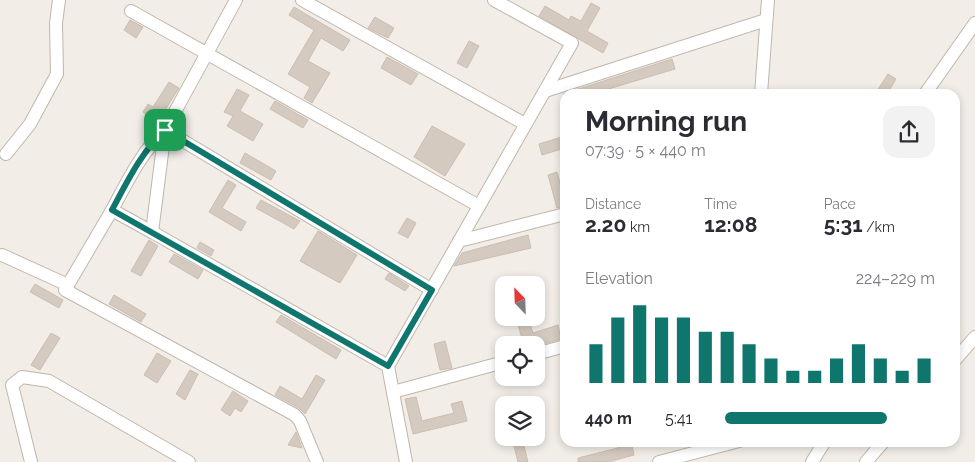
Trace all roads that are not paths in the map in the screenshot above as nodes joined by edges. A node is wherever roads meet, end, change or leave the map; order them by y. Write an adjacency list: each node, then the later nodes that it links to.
1 (60, 0): 15 (lane)
2 (236, 0): 9 (lane)
3 (302, 0): 13 (lane)
4 (494, 0): 12 (lane)
5 (768, 0): 7 (lane)
6 (131, 11): 9 (lane)
7 (766, 20): 10 (lane); 12 (lane)
8 (975, 23): 11 (lane)
9 (207, 53): 14 (lane); 16 (lane)
10 (761, 89)
11 (929, 89)
12 (545, 90): 13 (lane)
13 (526, 124): 16 (lane)
14 (165, 130): 17 (lane); 19 (lane); 23 (lane)
15 (6, 154)
16 (479, 206): 20 (lane)
17 (112, 210): 19 (lane); 22 (lane)
18 (560, 215): 20 (lane)
19 (152, 232): 29 (lane)
20 (459, 241): 23 (lane)
21 (2, 255): 22 (lane)
22 (68, 284): 36 (lane)
23 (432, 290): 29 (lane)
24 (975, 337): 27 (lane)
25 (560, 347): 26 (lane)
26 (545, 352)
27 (960, 354)
28 (495, 364): 30 (lane)
29 (388, 366): 30 (lane)
30 (393, 392): 37 (lane)
31 (716, 447): 38 (lane)
32 (821, 447): 39 (lane)
33 (879, 447): 40 (lane)
34 (32, 462): 35 (lane)
35 (189, 462)
36 (317, 462)
37 (406, 462)
38 (659, 462)
39 (812, 462)
40 (866, 462)

